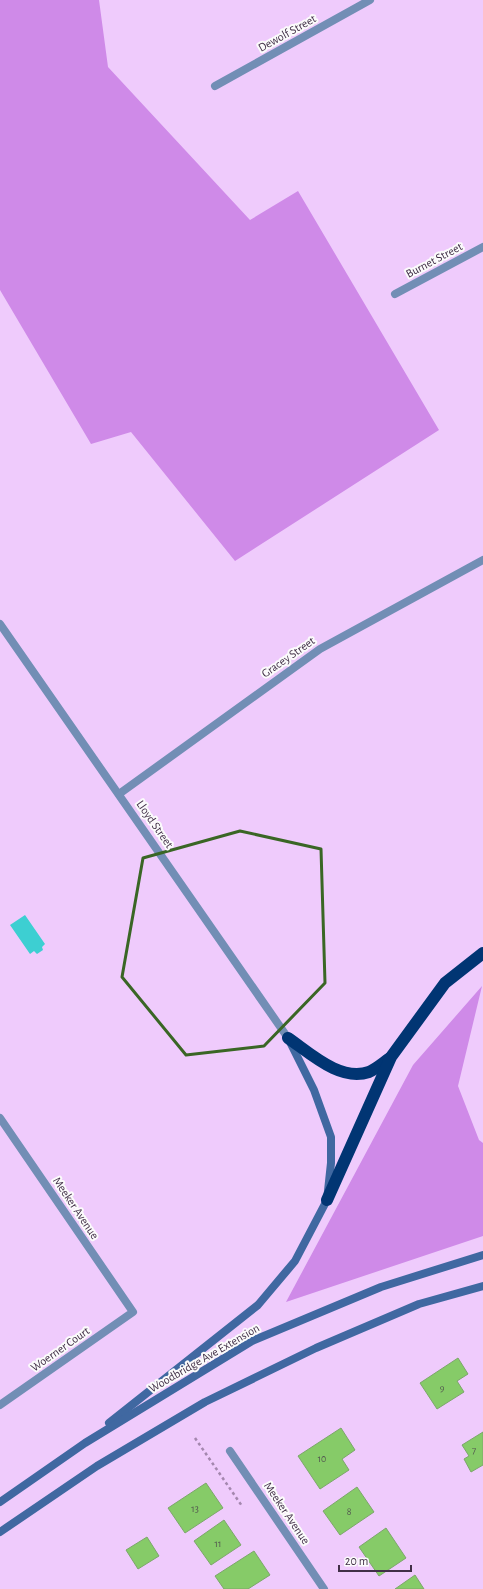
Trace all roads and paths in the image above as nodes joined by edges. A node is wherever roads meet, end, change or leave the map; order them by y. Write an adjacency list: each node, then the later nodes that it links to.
1 (370, 0): 2 (street, Dewolf Street)
2 (215, 86)
3 (483, 247): 4 (street, Burnet Street)
4 (396, 294)
5 (483, 560): 7 (street, Gracey Street)
6 (1, 630): 7 (street, Lloyd Street)
7 (119, 794): 9 (street, Lloyd Street)
8 (483, 953): 10 (highway)
9 (288, 1038): 10 (highway); 12 (main road)
10 (391, 1057): 12 (highway)
11 (0, 1118): 15 (street, Meeker Avenue)
12 (327, 1200): 18 (main road)
13 (483, 1255): 18 (main road, Woodbridge Ave Extension)
14 (483, 1286): 22 (main road)
15 (133, 1312): 16 (street, Woerner Court)
16 (0, 1405)
17 (195, 1438): 21 (path)
18 (85, 1443): 20 (main road, Woodbridge Ave Extension)
19 (230, 1451): 23 (street, Meeker Avenue)
20 (0, 1502)
21 (242, 1506)
22 (0, 1532)
23 (324, 1589)

